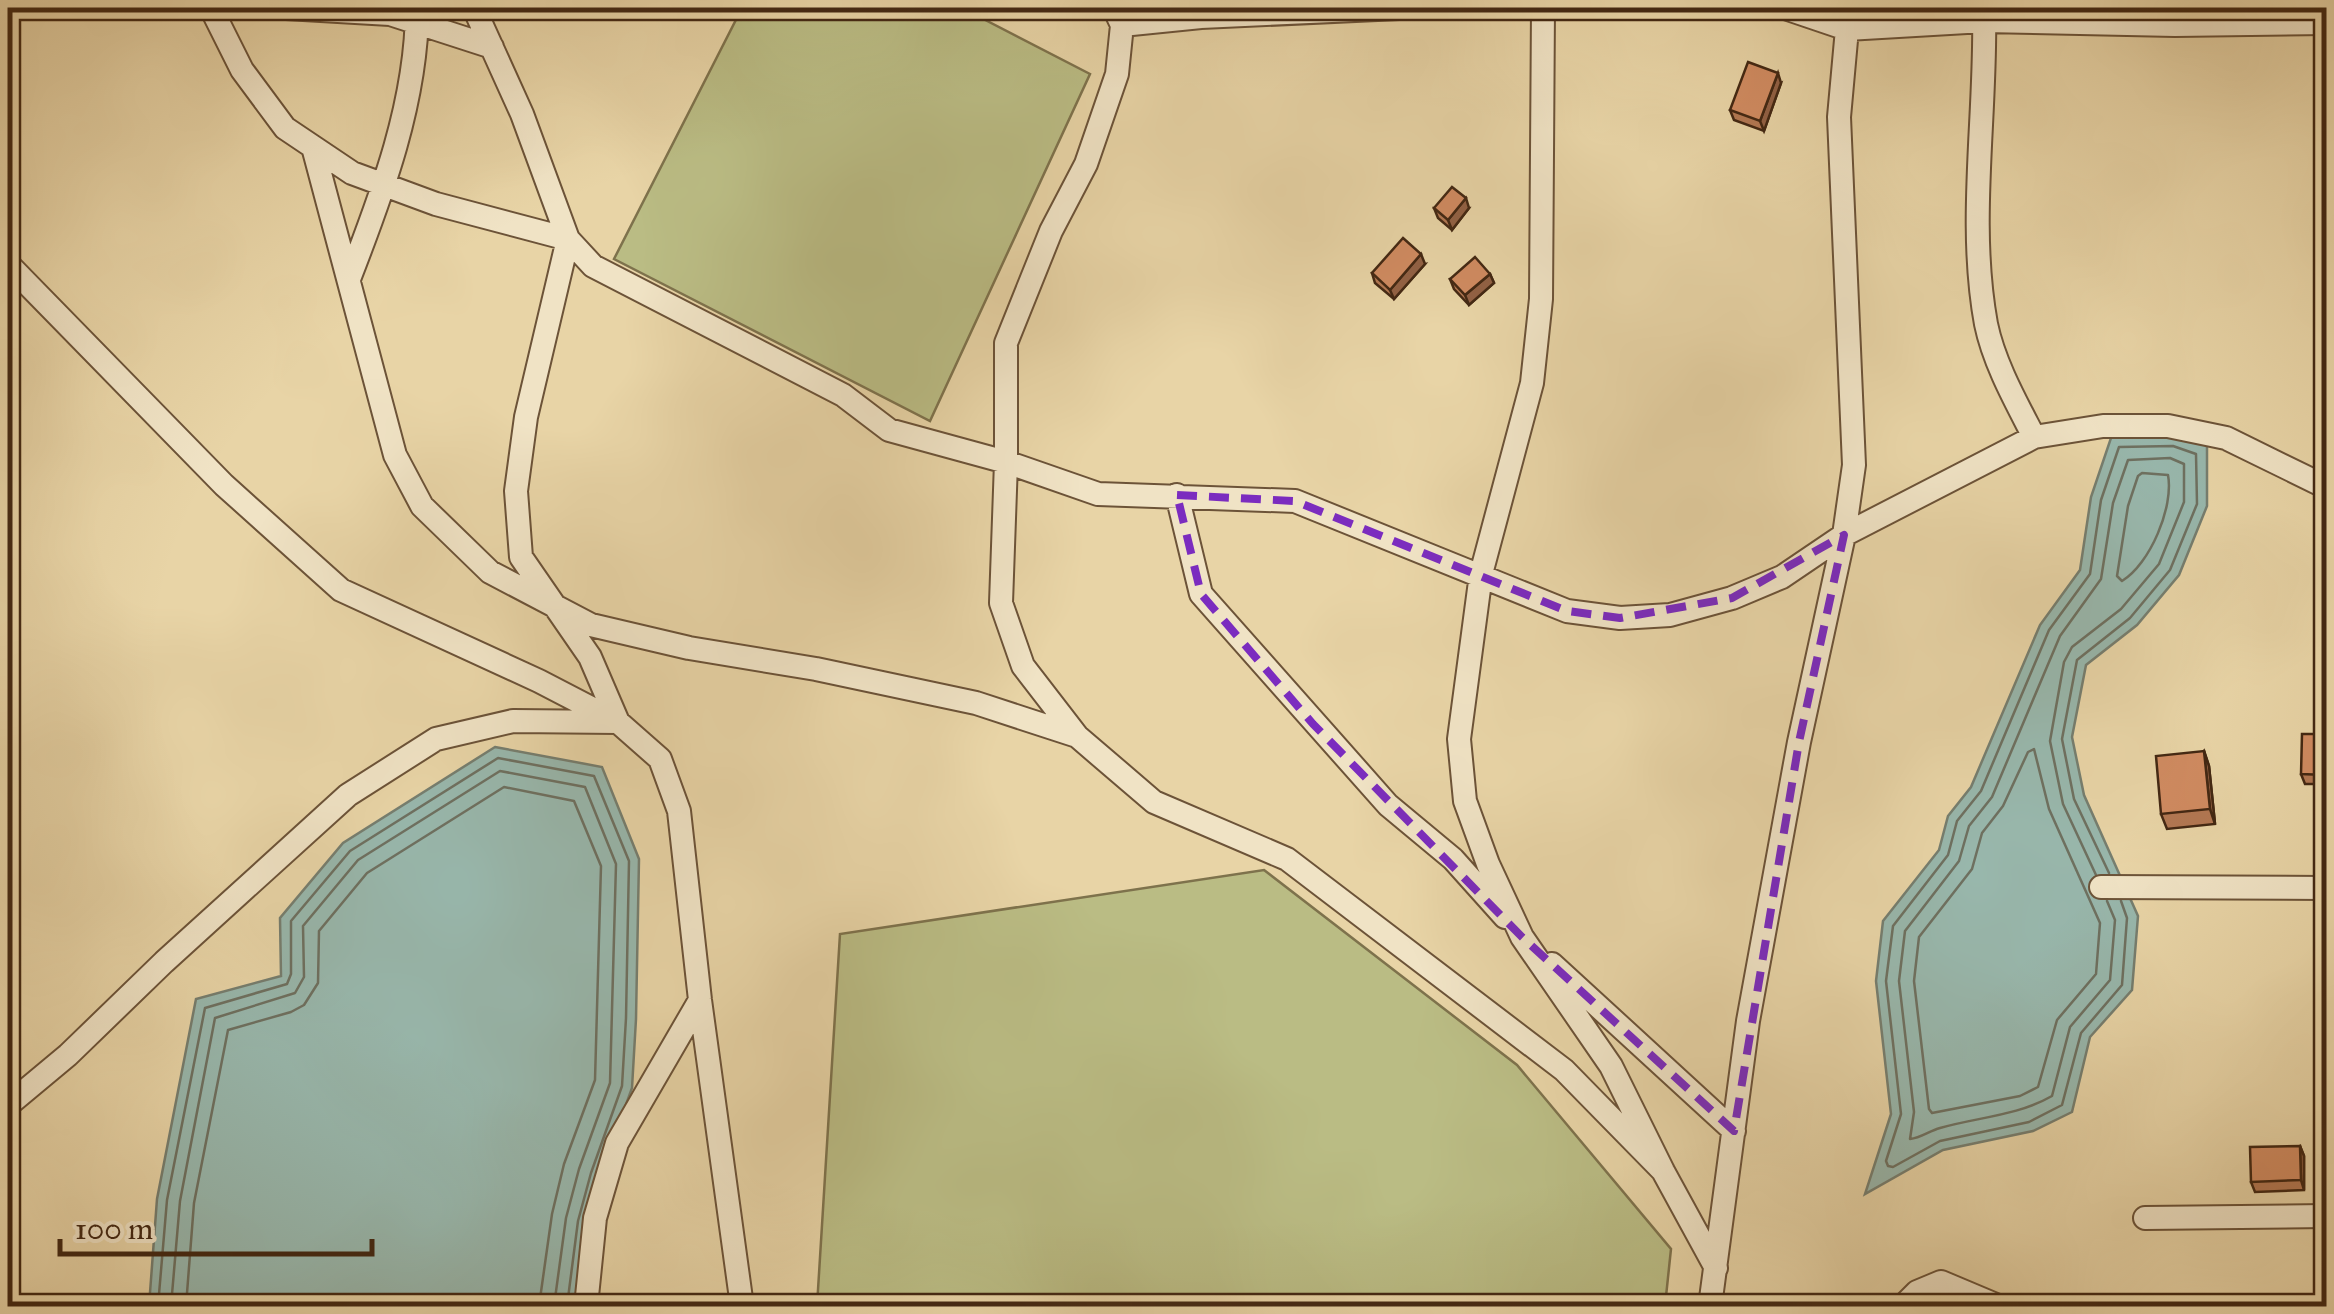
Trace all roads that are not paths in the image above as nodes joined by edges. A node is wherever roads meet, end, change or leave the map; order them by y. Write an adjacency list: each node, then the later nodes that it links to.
1 (210, 8): 16 (street)
2 (286, 8): 9 (street)
3 (474, 8): 15 (street)
4 (1398, 8): 7 (street)
5 (1543, 8): 26 (street)
6 (1785, 8): 14 (street)
7 (1330, 9): 10 (street)
8 (1984, 14): 11 (street); 14 (street); 21 (street)
9 (417, 15): 15 (street); 17 (street)
10 (1118, 16): 22 (street)
11 (2175, 16): 12 (street)
12 (2287, 16): 13 (street)
13 (2326, 23)
14 (1848, 29): 25 (street)
15 (492, 47): 18 (street)
16 (313, 147): 17 (street); 20 (street)
17 (386, 185): 18 (street); 20 (street)
18 (568, 239): 22 (street); 27 (street)
19 (8, 264): 28 (street)
20 (349, 280): 27 (street)
21 (2034, 437): 23 (street); 25 (street)
22 (1006, 462): 24 (street); 29 (street)
23 (2326, 488)
24 (1177, 494): 26 (street); 32 (street)
25 (1844, 535): 26 (street); 35 (street)
26 (1481, 574): 32 (street)
27 (554, 606): 28 (street); 29 (street)
28 (618, 722): 33 (street); 34 (street)
29 (1077, 736): 36 (street)
30 (2101, 887): 31 (street)
31 (2326, 888)
32 (1522, 936): 35 (street); 36 (street)
33 (700, 1000): 40 (street); 41 (street)
34 (8, 1105)
35 (1734, 1131): 39 (street)
36 (1663, 1172): 39 (street)
37 (2326, 1216): 38 (street)
38 (2145, 1218)
39 (1716, 1268): 42 (street)
40 (586, 1306)
41 (742, 1306)
42 (1710, 1306)
43 (1903, 1306): 44 (street)
44 (1998, 1306)

